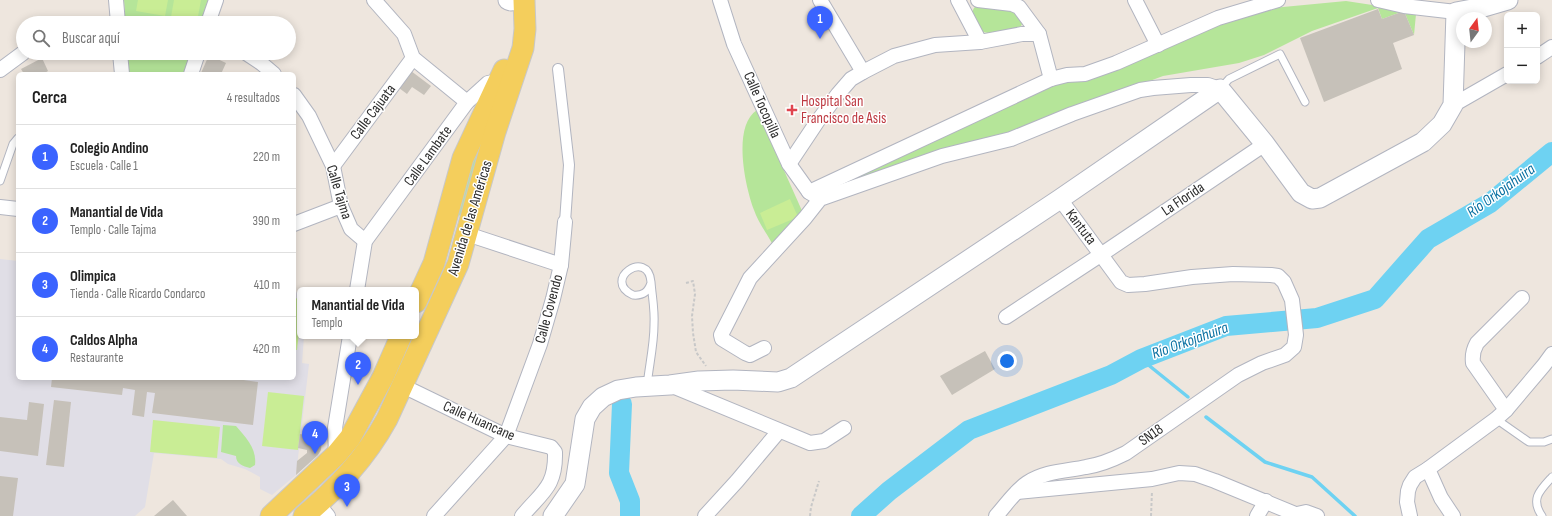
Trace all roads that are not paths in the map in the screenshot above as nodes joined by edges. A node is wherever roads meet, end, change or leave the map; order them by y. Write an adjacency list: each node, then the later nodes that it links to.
1 (116, 0): 15 (street)
2 (216, 0): 16 (street)
3 (374, 0): 24 (street)
4 (513, 0): 36 (main road, Avenida de las Américas)
5 (720, 0): 44 (street, Calle Tocopilla)
6 (820, 0): 33 (street)
7 (958, 0): 19 (street)
8 (978, 0): 18 (street)
9 (1135, 0): 20 (street)
10 (1241, 0): 17 (street)
11 (1278, 0): 17 (street)
12 (1378, 0): 14 (street)
13 (1508, 0): 14 (main road)
14 (1456, 12): 41 (main road)
15 (117, 16)
16 (210, 16)
17 (1218, 18): 20 (street)
18 (1039, 34): 19 (street); 35 (street)
19 (980, 42): 33 (street)
20 (1158, 45): 35 (street)
21 (1552, 47): 22 (street)
22 (1540, 55)
23 (16, 58): 29 (street)
24 (413, 58): 39 (street); 45 (street, Calle Cajuata)
25 (121, 60): 30 (street)
26 (196, 60): 31 (street)
27 (258, 60): 32 (street)
28 (558, 69): 52 (street, Calle Covendo)
29 (0, 70)
30 (122, 72)
31 (192, 72)
32 (272, 72)
33 (863, 72): 44 (street)
34 (1504, 76): 41 (street)
35 (1051, 79): 47 (street)
36 (505, 83): 39 (street, Calle Lambate); 54 (main road, Avenida de las Américas); 55 (main road, Avenida de las Américas)
37 (1220, 89): 40 (lane); 43 (main road); 47 (street); 48 (main road)
38 (296, 98): 45 (street, Calle Tajma)
39 (467, 102): 56 (street, Calle Lambate)
40 (1304, 102)
41 (1454, 105): 43 (main road)
42 (16, 140): 46 (lane)
43 (1265, 144): 57 (street, La Florida)
44 (789, 164): 47 (street, Calle Tocopilla)
45 (332, 166): 49 (street, Calle Tajma)
46 (0, 180)
47 (815, 196): 67 (street)
48 (1060, 199): 57 (street, Kantuta); 70 (main road)
49 (341, 206): 53 (street); 56 (street, Calle Tajma)
50 (0, 207): 51 (street)
51 (16, 209)
52 (565, 222): 58 (street, Calle Covendo)
53 (296, 223)
54 (444, 228): 55 (main road); 61 (main road, Avenida de las Américas)
55 (466, 234): 58 (street); 71 (main road, Avenida de las Américas)
56 (365, 241): 60 (street)
57 (1102, 254): 63 (street, La Florida); 64 (street, Kantuta)
58 (561, 265): 76 (street, Calle Covendo)
59 (651, 283): 59 (lane); 72 (lane)
60 (357, 287)
61 (419, 296)
62 (1522, 298): 73 (street)
63 (1006, 317)
64 (1296, 336): 82 (street, SN18)
65 (350, 339): 78 (street)
66 (400, 339): 69 (main road)
67 (764, 348)
68 (1552, 354): 73 (street)
69 (384, 377): 71 (main road); 78 (main road)
70 (670, 385): 72 (main road); 75 (street)
71 (403, 386): 76 (street, Calle Huancane); 84 (main road, Avenida de las Américas)
72 (646, 386): 89 (main road)
73 (1501, 414): 77 (lane); 79 (street)
74 (844, 428): 75 (street)
75 (779, 431): 90 (street)
76 (506, 436): 87 (street, Calle Covendo); 88 (street, Calle Huancane)
77 (1552, 439)
78 (336, 455): 81 (main road)
79 (1428, 469): 94 (street); 95 (street)
80 (1552, 477): 96 (lane)
81 (302, 488): 84 (main road); 86 (main road)
82 (1017, 492): 83 (street); 91 (street, SN18)
83 (1266, 501): 85 (street); 92 (street)
84 (317, 512)
85 (1299, 515): 93 (street)
86 (271, 516)
87 (434, 516)
88 (522, 516)
89 (553, 516)
90 (705, 516)
91 (996, 516)
92 (1257, 516)
93 (1317, 516)
94 (1410, 516)
95 (1453, 516)
96 (1542, 516)

